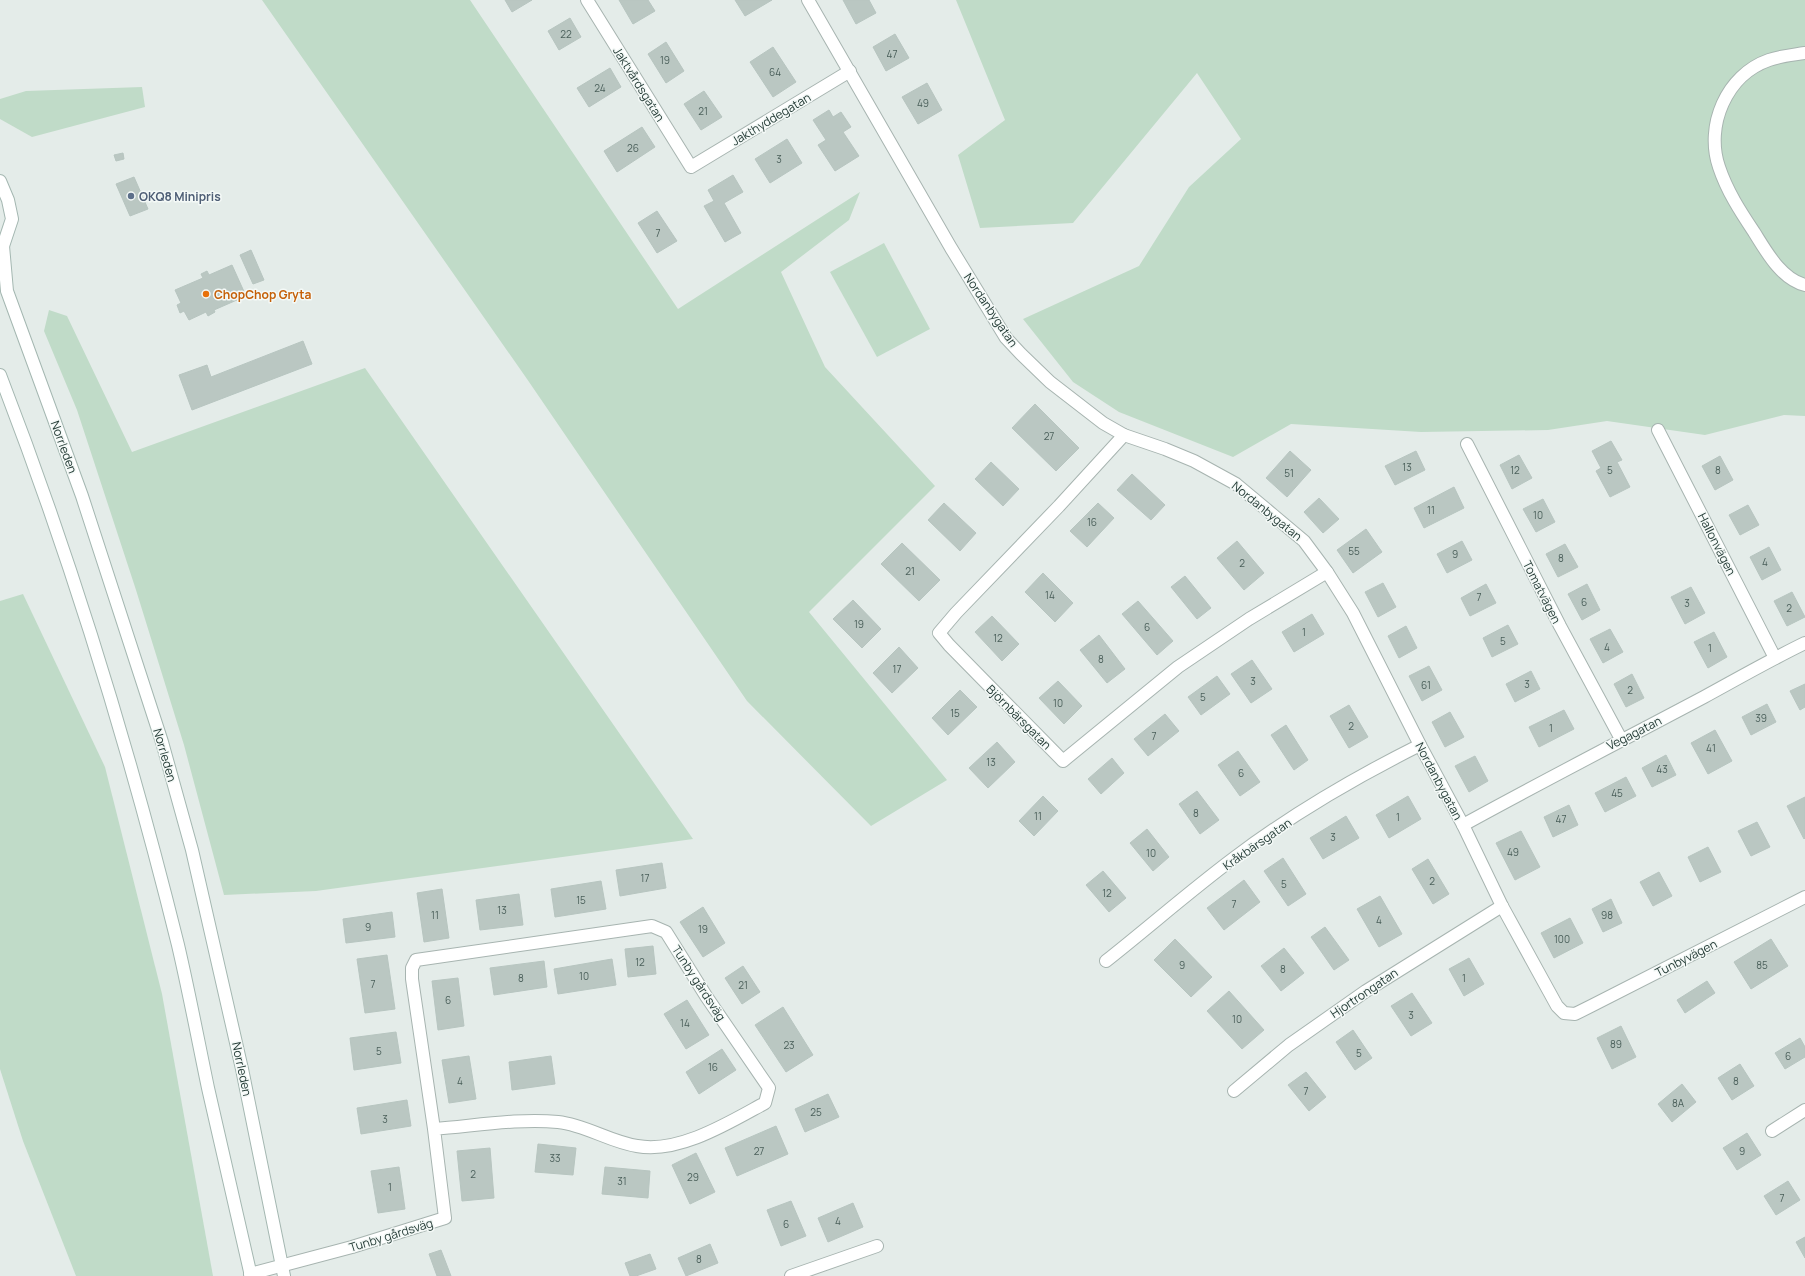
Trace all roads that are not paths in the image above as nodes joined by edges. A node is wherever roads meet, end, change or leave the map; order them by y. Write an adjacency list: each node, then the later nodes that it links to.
1 (587, 0): 5 (street, Jaktvårdsgatan)
2 (808, 0): 4 (street, Nordanbygatan)
3 (1805, 53): 8 (street)
4 (850, 71): 5 (street, Jakthyddegatan); 11 (street, Nordanbygatan)
5 (691, 167)
6 (0, 181): 7 (street)
7 (2, 247): 28 (street, Norrleden)
8 (1805, 286)
9 (0, 375): 29 (street)
10 (1658, 430): 15 (street, Hallonvägen)
11 (1124, 435): 13 (street, Nordanbygatan); 13 (street, Björnbärsgatan)
12 (1467, 444): 16 (street, Tomatvägen)
13 (1327, 572): 17 (street, Nordanbygatan)
14 (1805, 643): 15 (street, Vegagatan)
15 (1775, 658): 16 (street, Vegagatan)
16 (1621, 739): 18 (street, Vegagatan)
17 (1420, 745): 18 (street, Nordanbygatan); 21 (street, Kråkbärsgatan)
18 (1463, 825): 20 (street, Nordanbygatan)
19 (1805, 897): 22 (street, Tunbyvägen)
20 (1502, 906): 22 (street, Nordanbygatan); 23 (street, Hjortrongatan)
21 (1106, 961)
22 (1564, 1013)
23 (1234, 1091)
24 (1805, 1110): 26 (street)
25 (434, 1129): 25 (street, Tunby gårdsväg); 28 (street, Tunby gårdsväg)
26 (1772, 1130)
27 (877, 1246): 30 (street)
28 (283, 1270): 29 (street, Tunby gårdsväg)
29 (251, 1275)
30 (791, 1276)

